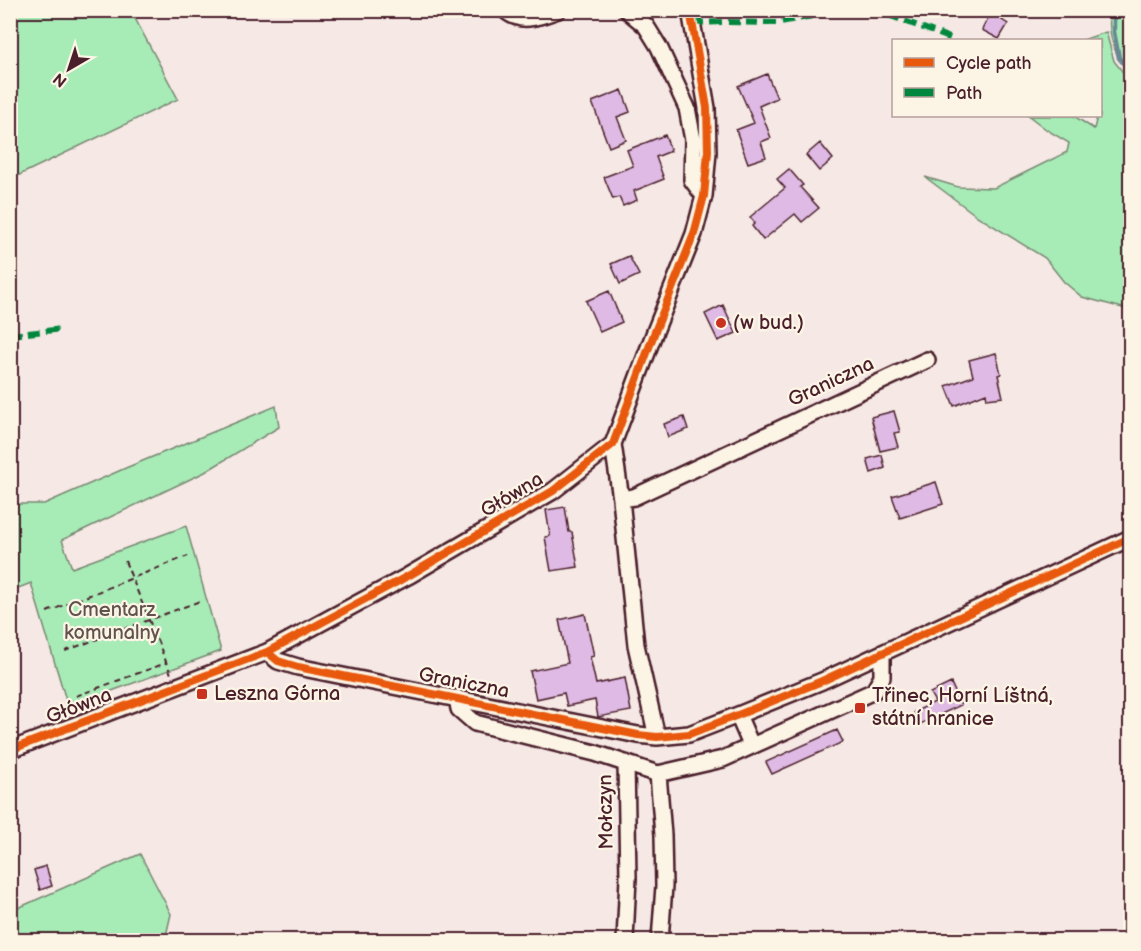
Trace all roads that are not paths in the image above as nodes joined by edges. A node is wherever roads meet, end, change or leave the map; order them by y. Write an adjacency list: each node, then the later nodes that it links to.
1 (505, 10): 2 (street)
2 (558, 10)
3 (690, 10): 5 (street)
4 (630, 11): 5 (street)
5 (704, 196): 7 (street)
6 (927, 360): 8 (street, Graniczna)
7 (613, 444): 8 (street); 10 (street, Główna)
8 (621, 499): 14 (street)
9 (1131, 538): 11 (street, Graniczna)
10 (267, 652): 12 (street, Graniczna); 16 (street, Główna)
11 (882, 653): 13 (street, Graniczna); 15 (street)
12 (457, 698): 14 (street, Graniczna); 17 (street, Mołczyn)
13 (738, 716): 14 (street, Graniczna); 15 (street)
14 (657, 737)
15 (751, 745): 18 (street)
16 (10, 750)
17 (626, 763): 18 (street); 19 (street, Mołczyn)
18 (658, 774): 20 (street)
19 (625, 940)
20 (660, 940)

